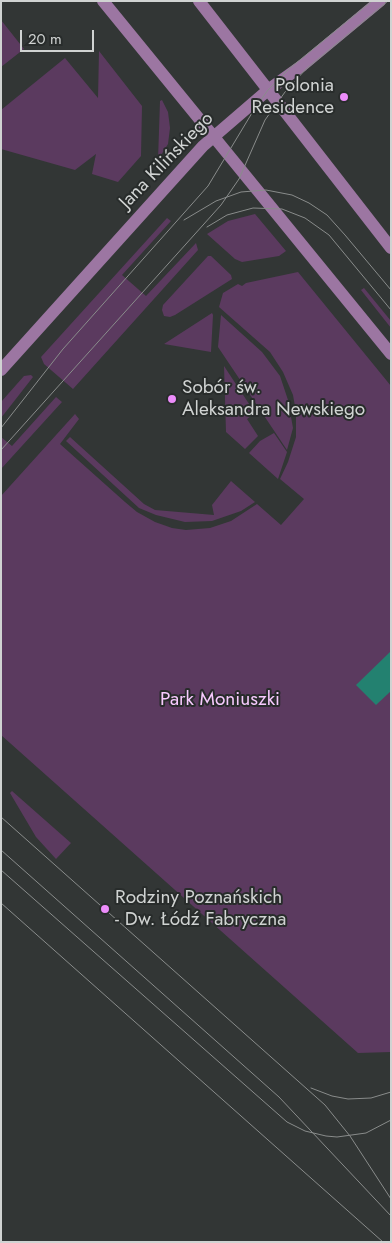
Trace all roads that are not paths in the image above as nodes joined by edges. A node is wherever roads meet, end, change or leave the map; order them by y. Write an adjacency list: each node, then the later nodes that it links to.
1 (103, 1): 5 (street)
2 (199, 1): 4 (street)
3 (380, 1): 4 (street, Jana Kilińskiego)
4 (268, 90): 5 (street, Jana Kilińskiego); 6 (street)
5 (213, 137): 7 (street); 8 (street, Jana Kilińskiego)
6 (391, 248)
7 (391, 354)
8 (1, 370)

